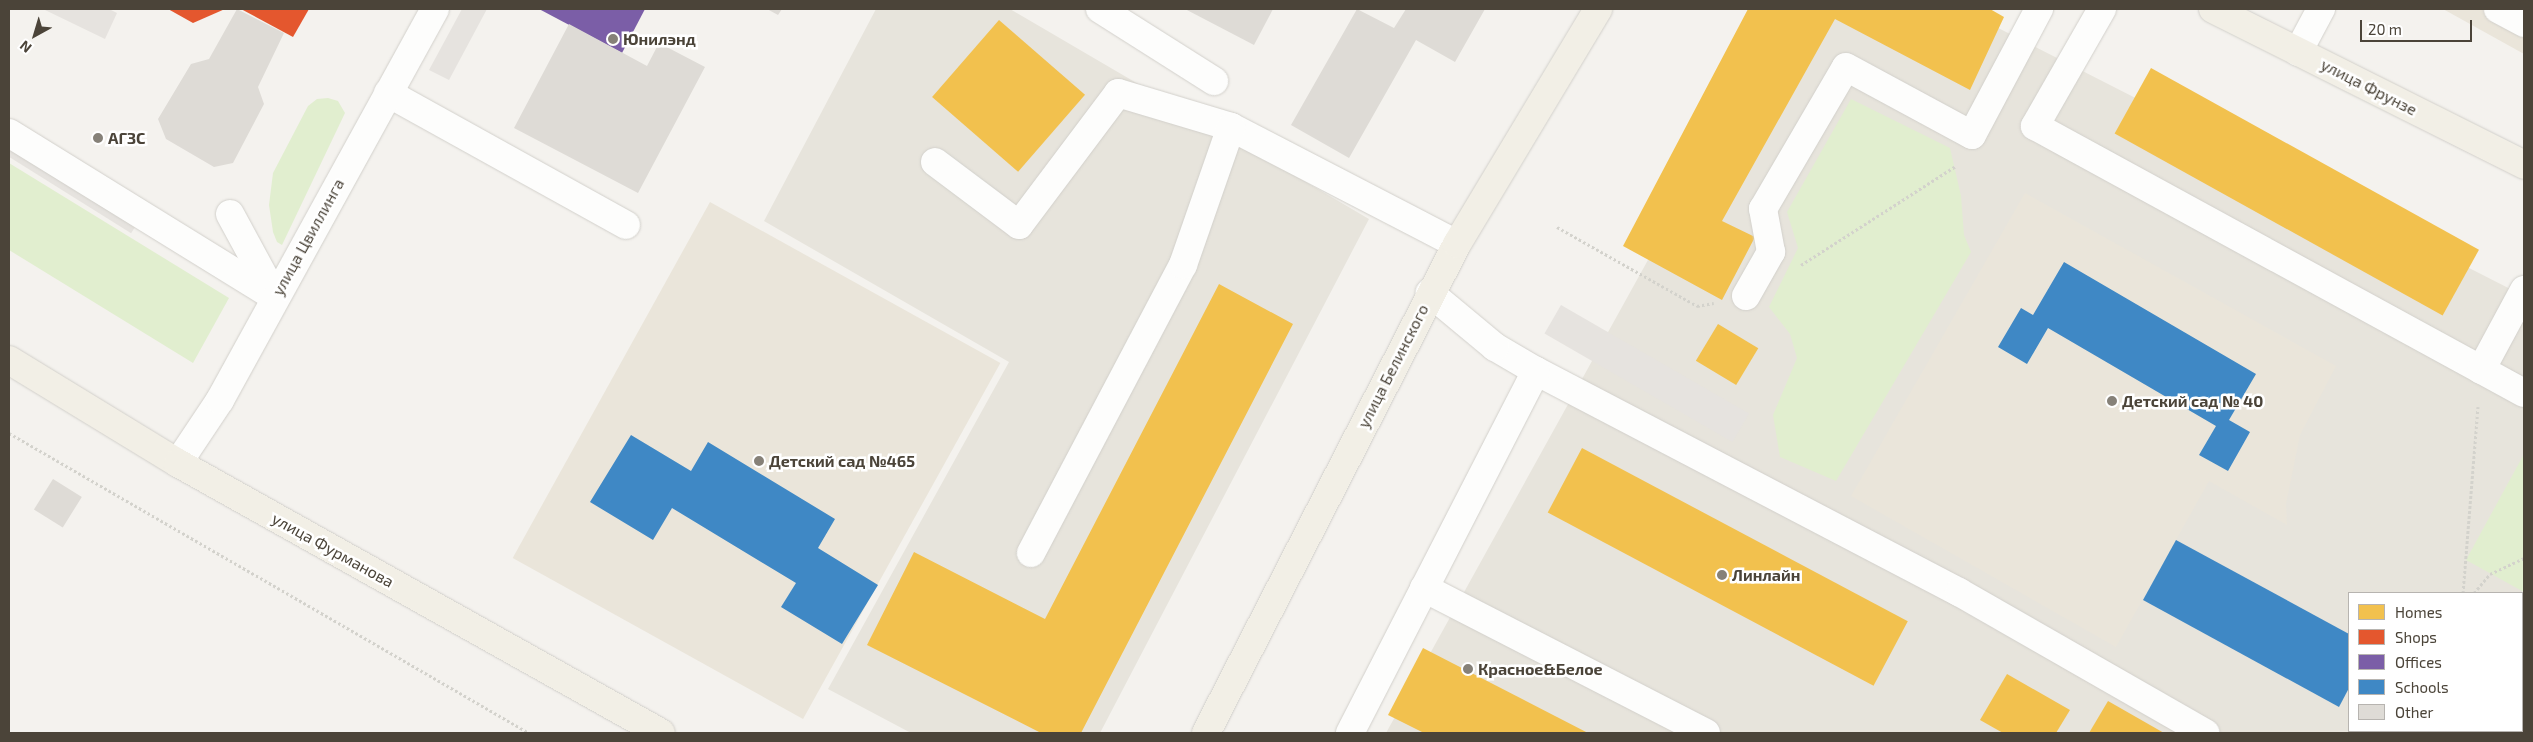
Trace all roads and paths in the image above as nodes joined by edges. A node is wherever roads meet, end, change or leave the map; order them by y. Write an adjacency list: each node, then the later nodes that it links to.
1 (1100, 9): 11 (street)
2 (1598, 9): 19 (main road, улица Белинского)
3 (2039, 9): 22 (street)
4 (2102, 9): 25 (street)
5 (2213, 9): 10 (main road, улица Фрунзе)
6 (2321, 9): 10 (street)
7 (2498, 9): 9 (street)
8 (430, 10): 12 (street, улица Цвиллинга)
9 (2524, 23)
10 (2298, 52): 16 (main road, улица Фрунзе)
11 (1214, 81)
12 (388, 93): 18 (street); 23 (street, улица Цвиллинга)
13 (1231, 127): 15 (street); 19 (street); 30 (street)
14 (9, 133): 23 (street)
15 (935, 162)
16 (2524, 165)
17 (230, 214): 23 (street)
18 (626, 225)
19 (1457, 244): 21 (main road, улица Белинского)
20 (2524, 290): 25 (street)
21 (1430, 293): 26 (street); 37 (main road, улица Белинского)
22 (1746, 296)
23 (275, 297): 29 (street, улица Цвиллинга)
24 (9, 360): 29 (main road, улица Фурманова)
25 (2482, 370): 27 (street); 33 (path)
26 (1536, 371): 32 (street); 40 (street)
27 (2524, 393)
28 (9, 433): 35 (path)
29 (178, 463): 36 (main road, улица Фурманова)
30 (1031, 553)
31 (2524, 558): 34 (path)
32 (1424, 588): 38 (street); 39 (street)
33 (2463, 592)
34 (2475, 592)
35 (529, 733)
36 (661, 733)
37 (1206, 733)
38 (1350, 733)
39 (1706, 733)
40 (2205, 733)

